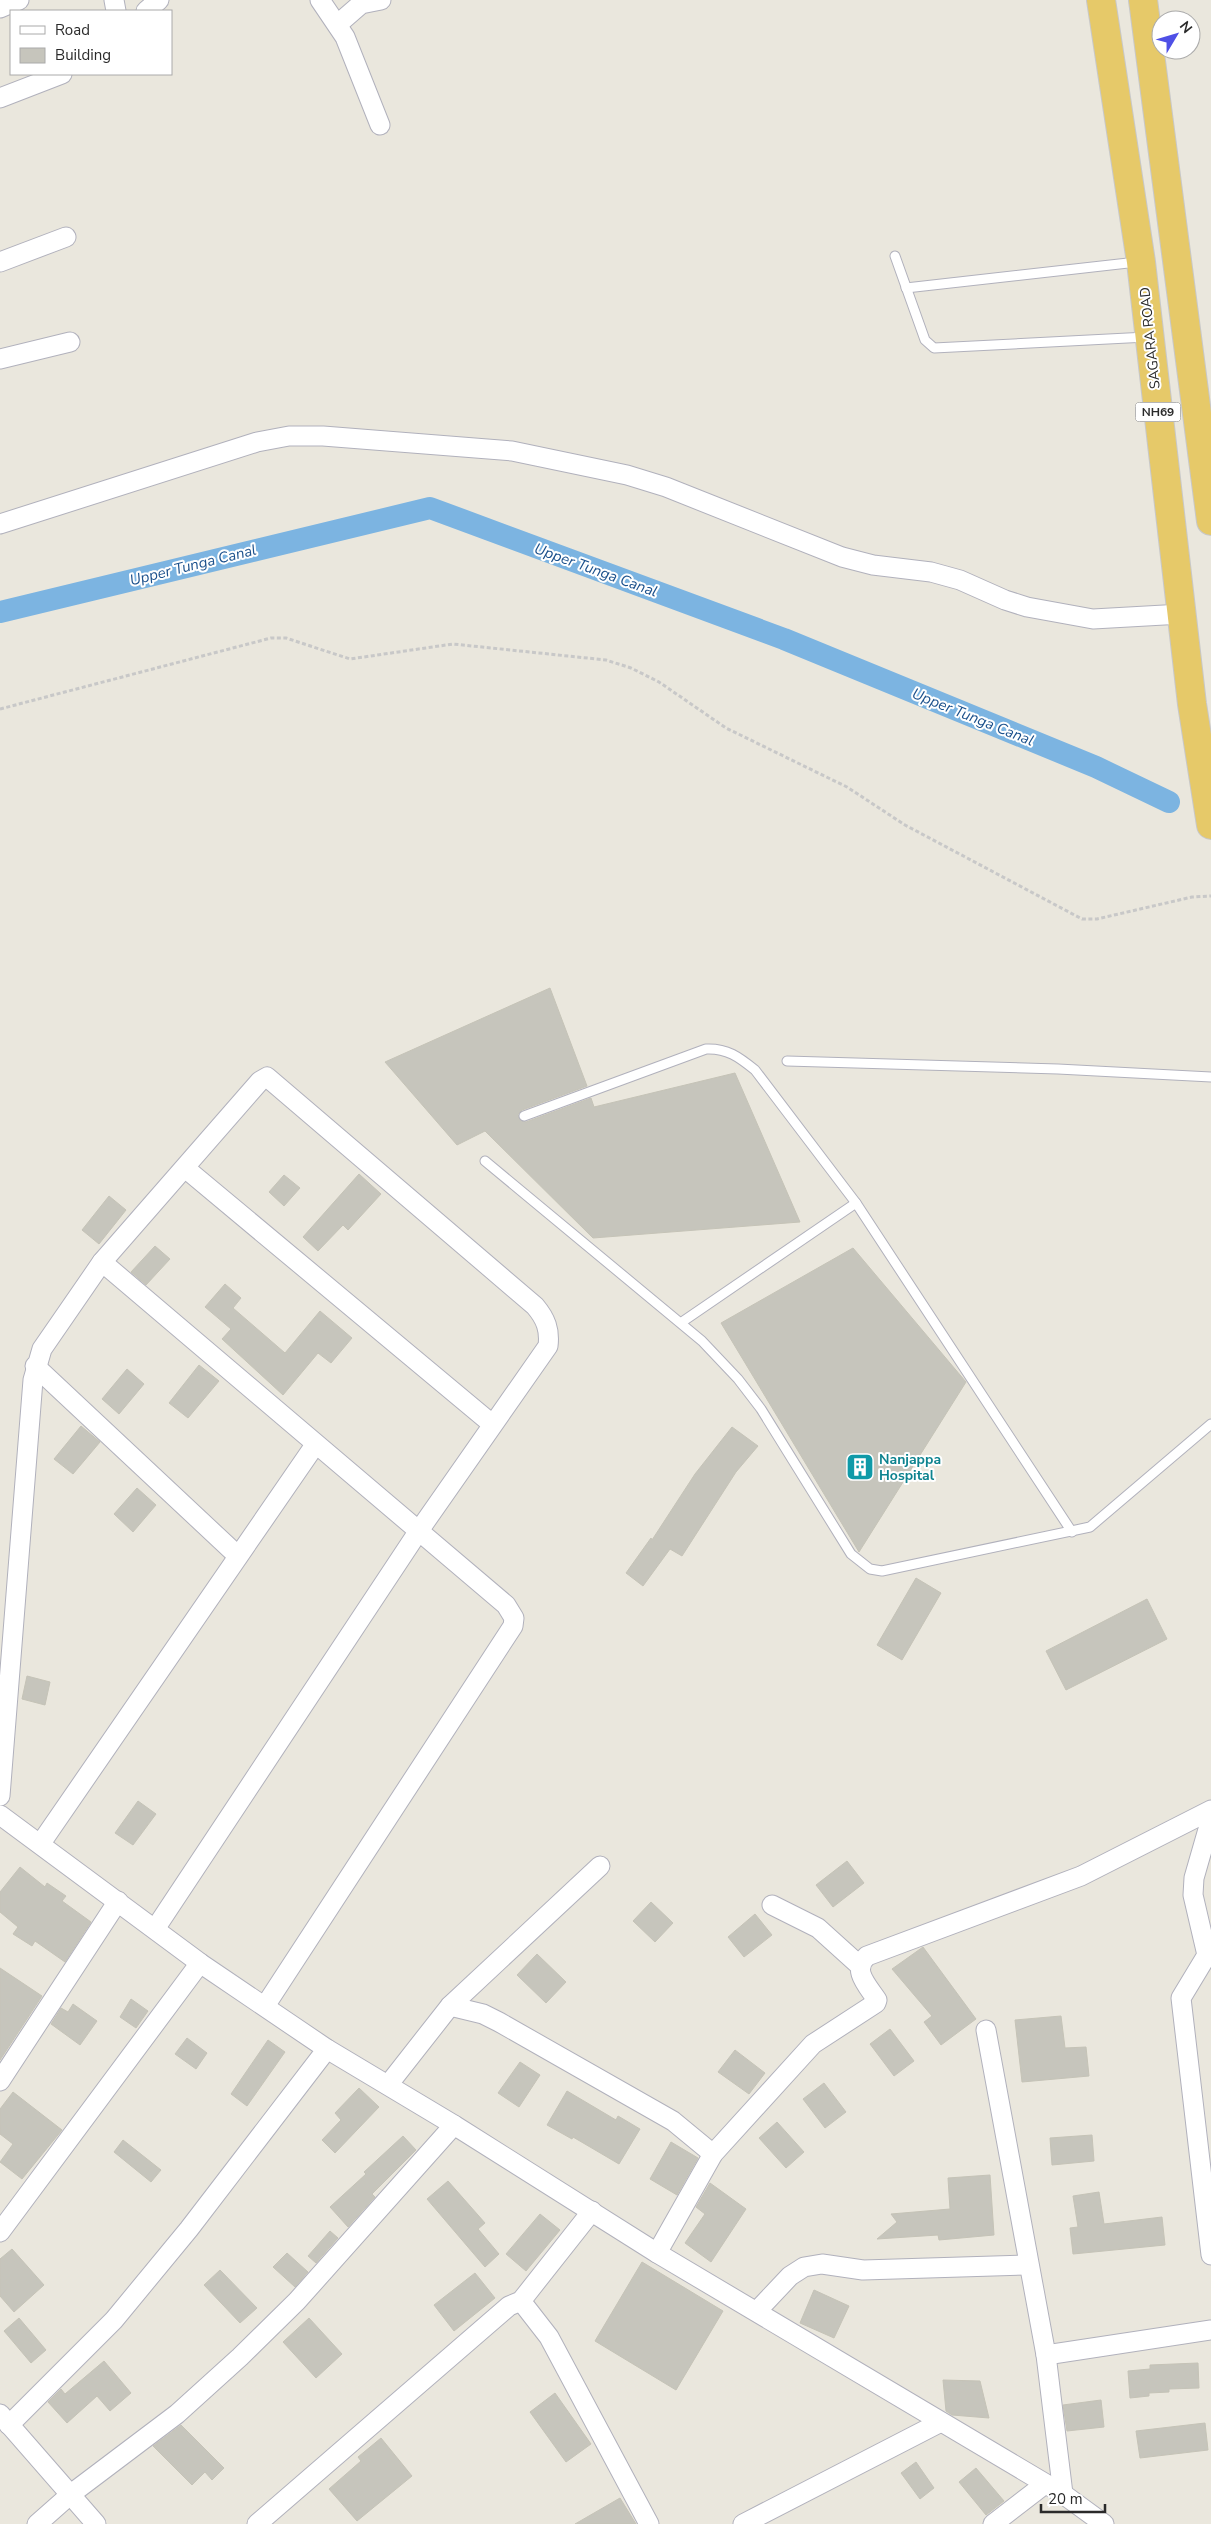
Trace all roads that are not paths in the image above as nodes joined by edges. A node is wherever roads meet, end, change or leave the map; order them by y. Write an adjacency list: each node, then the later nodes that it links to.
1 (19, 0): 7 (street)
2 (159, 0): 8 (street)
3 (320, 0): 9 (street)
4 (381, 0): 9 (street)
5 (1101, 0): 16 (highway, SAGARA ROAD / NH69)
6 (1143, 0): 21 (highway, NH69)
7 (0, 8)
8 (147, 10)
9 (338, 24): 12 (street)
10 (59, 75): 11 (street)
11 (0, 98)
12 (380, 125)
13 (66, 237): 15 (street)
14 (895, 256): 17 (lane)
15 (0, 262)
16 (1141, 262): 17 (lane); 18 (highway, SAGARA ROAD / NH69)
17 (906, 288): 18 (lane)
18 (1149, 337): 24 (highway, SAGARA ROAD / NH69)
19 (70, 342): 20 (street)
20 (0, 359)
21 (1203, 390): 22 (highway, NH69)
22 (1211, 521)
23 (0, 524): 24 (street)
24 (1182, 614): 25 (highway, SAGARA ROAD / NH69)
25 (1210, 815)
26 (787, 1061): 27 (lane)
27 (1211, 1077)
28 (524, 1116): 31 (lane)
29 (485, 1161): 33 (lane)
30 (185, 1168): 32 (street); 35 (street); 35 (street)
31 (856, 1203): 33 (lane); 39 (lane)
32 (102, 1262): 34 (street); 37 (street)
33 (682, 1322): 39 (lane)
34 (35, 1366): 40 (street); 41 (street)
35 (492, 1424): 38 (street)
36 (1211, 1424): 39 (lane)
37 (315, 1445): 38 (street); 40 (street)
38 (418, 1532): 49 (street); 52 (street)
39 (1072, 1532)
40 (238, 1556): 45 (street)
41 (0, 1796)
42 (1211, 1810): 51 (street)
43 (0, 1814): 45 (street)
44 (1211, 1819): 63 (street)
45 (40, 1843): 47 (street)
46 (600, 1866): 53 (street)
47 (118, 1901): 49 (street); 56 (street)
48 (772, 1905): 51 (street)
49 (155, 1929): 50 (street)
50 (200, 1963): 52 (street); 61 (street)
51 (859, 1965): 59 (street)
52 (265, 2006): 55 (street)
53 (450, 2006): 57 (street); 59 (street)
54 (986, 2030): 64 (street)
55 (327, 2049): 57 (street); 69 (street)
56 (0, 2081)
57 (388, 2085): 58 (street)
58 (454, 2125): 60 (street); 72 (street)
59 (713, 2154): 62 (street)
60 (592, 2211): 62 (street); 65 (street)
61 (0, 2232)
62 (657, 2253): 66 (street)
63 (1211, 2255)
64 (1028, 2265): 66 (street); 68 (street)
65 (521, 2300): 76 (street); 77 (street)
66 (757, 2311): 70 (street)
67 (1211, 2330): 68 (street)
68 (1046, 2355): 73 (street)
69 (5, 2419): 72 (street)
70 (941, 2422): 71 (street); 78 (street)
71 (1045, 2484): 73 (street); 79 (street)
72 (71, 2494): 74 (street); 75 (street)
73 (1062, 2494): 80 (street)
74 (37, 2524)
75 (96, 2524)
76 (257, 2524)
77 (649, 2524)
78 (743, 2524)
79 (993, 2524)
80 (1104, 2524)

